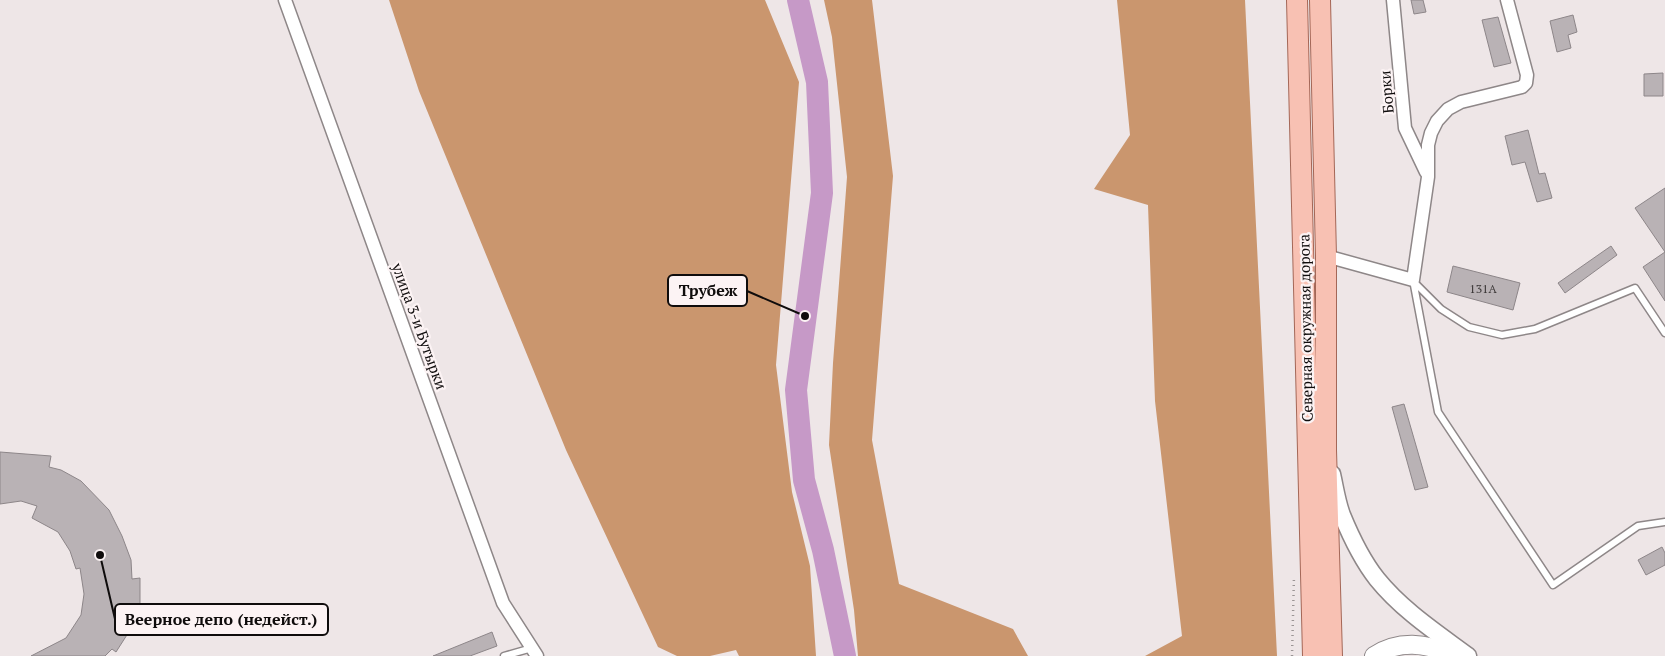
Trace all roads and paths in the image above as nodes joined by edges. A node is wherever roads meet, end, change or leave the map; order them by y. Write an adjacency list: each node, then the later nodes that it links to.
1 (285, 0): 12 (street, улица 3-и Бутырки)
2 (1298, 0): 14 (main road, Северная окружная дорога)
3 (1320, 0): 7 (main road, Северная окружная дорога)
4 (1393, 0): 6 (street, Борки)
5 (1507, 0): 6 (street)
6 (1428, 177): 8 (street)
7 (1326, 256): 8 (street); 10 (main road, Северная окружная дорога)
8 (1412, 280): 9 (lane); 11 (lane)
9 (1665, 333)
10 (1326, 450): 15 (main road, Северная окружная дорога); 18 (street)
11 (1665, 522)
12 (535, 652): 13 (lane)
13 (504, 656)
14 (1313, 656)
15 (1332, 656)
16 (1374, 656): 17 (main road)
17 (1452, 656)
18 (1468, 656)

